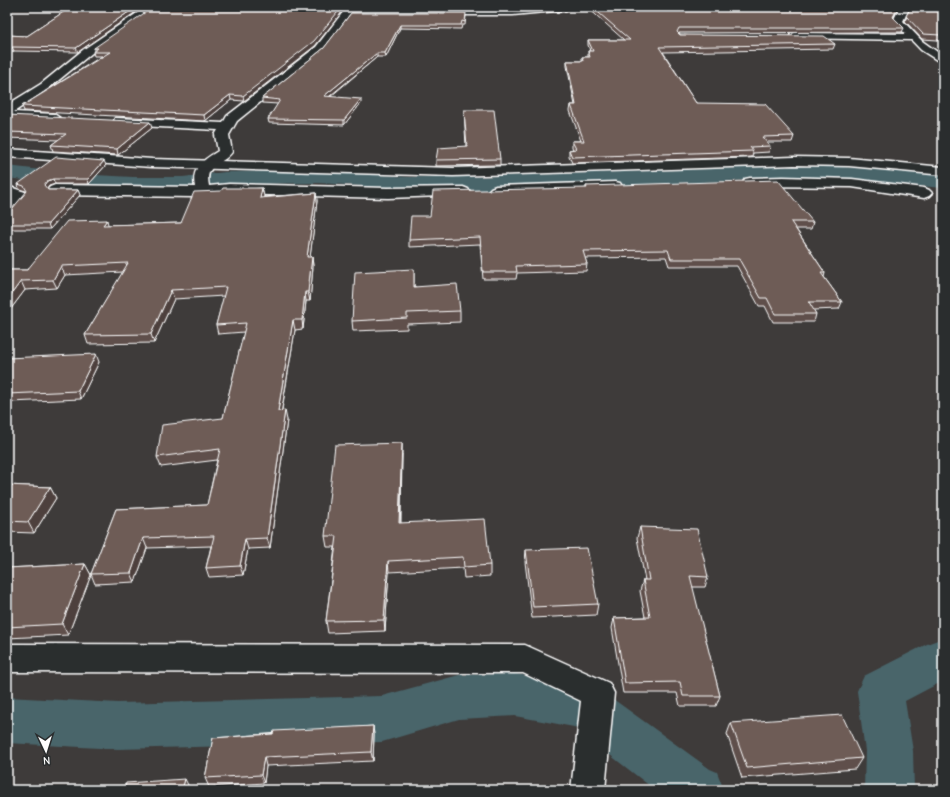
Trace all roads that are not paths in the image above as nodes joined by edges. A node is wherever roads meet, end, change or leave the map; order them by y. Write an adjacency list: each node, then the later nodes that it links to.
1 (152, 7): 10 (street)
2 (566, 7): 4 (street)
3 (902, 7): 8 (street)
4 (521, 9): 6 (street)
5 (350, 10): 6 (street); 14 (street)
6 (464, 10)
7 (785, 36): 8 (street)
8 (911, 37): 9 (street)
9 (943, 61)
10 (7, 111)
11 (7, 115): 12 (street)
12 (70, 118)
13 (109, 121): 14 (street)
14 (227, 127): 17 (street)
15 (7, 153): 17 (street)
16 (943, 171): 18 (street)
17 (202, 179): 18 (street); 18 (street); 21 (street)
18 (455, 182): 20 (street)
19 (737, 182): 23 (street)
20 (633, 185)
21 (55, 190)
22 (7, 191): 24 (street)
23 (924, 193)
24 (7, 210)
25 (7, 658): 26 (street)
26 (588, 790)

